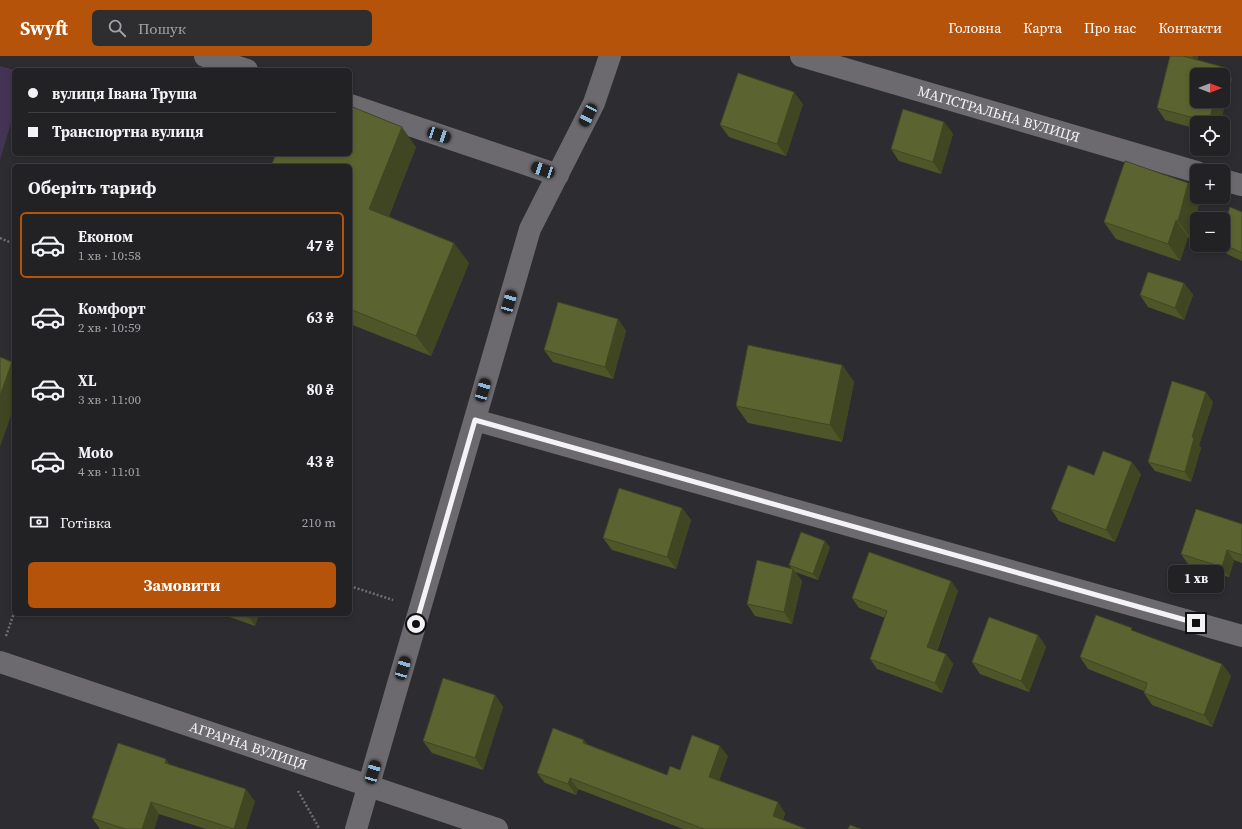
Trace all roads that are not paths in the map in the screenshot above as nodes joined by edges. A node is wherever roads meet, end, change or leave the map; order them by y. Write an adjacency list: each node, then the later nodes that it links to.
1 (205, 56): 4 (street)
2 (610, 56): 7 (street)
3 (801, 56): 6 (street, МАГІСТРАЛЬНА ВУЛИЦЯ)
4 (241, 68)
5 (352, 106): 7 (street)
6 (1190, 170)
7 (558, 175): 10 (street)
8 (1230, 182): 9 (street)
9 (1242, 185)
10 (475, 420): 11 (street); 13 (street)
11 (1242, 636)
12 (0, 662): 13 (street, АГРАРНА ВУЛИЦЯ)
13 (369, 786): 14 (street); 15 (street, АГРАРНА ВУЛИЦЯ)
14 (356, 829)
15 (497, 829)

